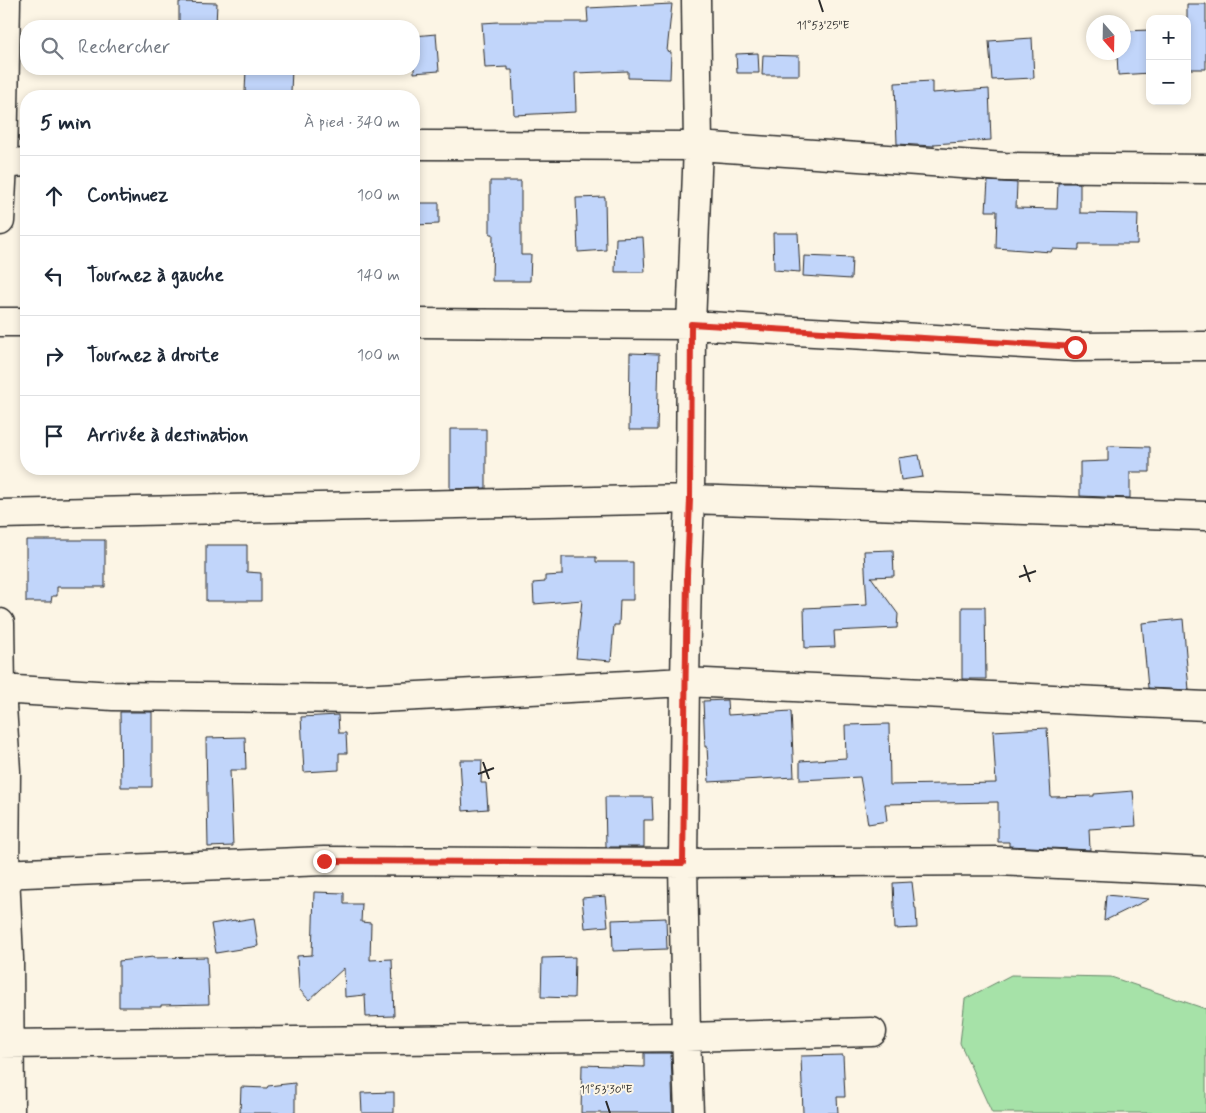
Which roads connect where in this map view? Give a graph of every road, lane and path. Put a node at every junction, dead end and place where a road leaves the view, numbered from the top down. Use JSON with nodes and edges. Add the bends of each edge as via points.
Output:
{"nodes":[{"id":1,"x":6,"y":0,"type":"edge"},
{"id":2,"x":696,"y":0,"type":"edge"},
{"id":3,"x":420,"y":145,"type":"edge"},
{"id":4,"x":698,"y":146,"type":"junction"},
{"id":5,"x":10,"y":163,"type":"edge"},
{"id":6,"x":1206,"y":168,"type":"edge"},
{"id":7,"x":0,"y":221,"type":"edge"},
{"id":8,"x":0,"y":322,"type":"edge"},
{"id":9,"x":20,"y":322,"type":"edge"},
{"id":10,"x":420,"y":323,"type":"edge"},
{"id":11,"x":691,"y":324,"type":"junction"},
{"id":12,"x":1206,"y":346,"type":"edge"},
{"id":13,"x":690,"y":499,"type":"junction"},
{"id":14,"x":0,"y":514,"type":"edge"},
{"id":15,"x":1206,"y":516,"type":"edge"},
{"id":16,"x":0,"y":623,"type":"edge"},
{"id":17,"x":685,"y":682,"type":"junction"},
{"id":18,"x":0,"y":689,"type":"edge"},
{"id":19,"x":1206,"y":706,"type":"edge"},
{"id":20,"x":683,"y":863,"type":"junction"},
{"id":21,"x":1206,"y":871,"type":"edge"},
{"id":22,"x":2,"y":874,"type":"edge"},
{"id":23,"x":872,"y":1032,"type":"dead end"},
{"id":24,"x":686,"y":1037,"type":"junction"},
{"id":25,"x":5,"y":1044,"type":"edge"},
{"id":26,"x":10,"y":1113,"type":"edge"},
{"id":27,"x":689,"y":1113,"type":"edge"}],
"edges":[{"from":1,"to":5,"type":"street"},
{"from":2,"to":4,"type":"street"},
{"from":3,"to":4,"type":"street"},
{"from":4,"to":6,"type":"street","via":[[1005,167]]},
{"from":4,"to":11,"type":"street"},
{"from":5,"to":7,"type":"street"},
{"from":8,"to":9,"type":"street"},
{"from":10,"to":11,"type":"street"},
{"from":11,"to":12,"type":"street","via":[[1075,347]]},
{"from":11,"to":13,"type":"street"},
{"from":13,"to":14,"type":"street"},
{"from":13,"to":15,"type":"street"},
{"from":13,"to":17,"type":"street"},
{"from":16,"to":18,"type":"street"},
{"from":17,"to":18,"type":"street","via":[[361,699],[113,696]]},
{"from":17,"to":19,"type":"street"},
{"from":17,"to":20,"type":"street"},
{"from":18,"to":22,"type":"street","via":[[6,771]]},
{"from":20,"to":21,"type":"street","via":[[997,861]]},
{"from":20,"to":22,"type":"street","via":[[324,861]]},
{"from":20,"to":24,"type":"street"},
{"from":22,"to":25,"type":"street","via":[[9,959]]},
{"from":23,"to":24,"type":"street"},
{"from":24,"to":25,"type":"street"},
{"from":24,"to":27,"type":"street"},
{"from":25,"to":26,"type":"street"}]}
